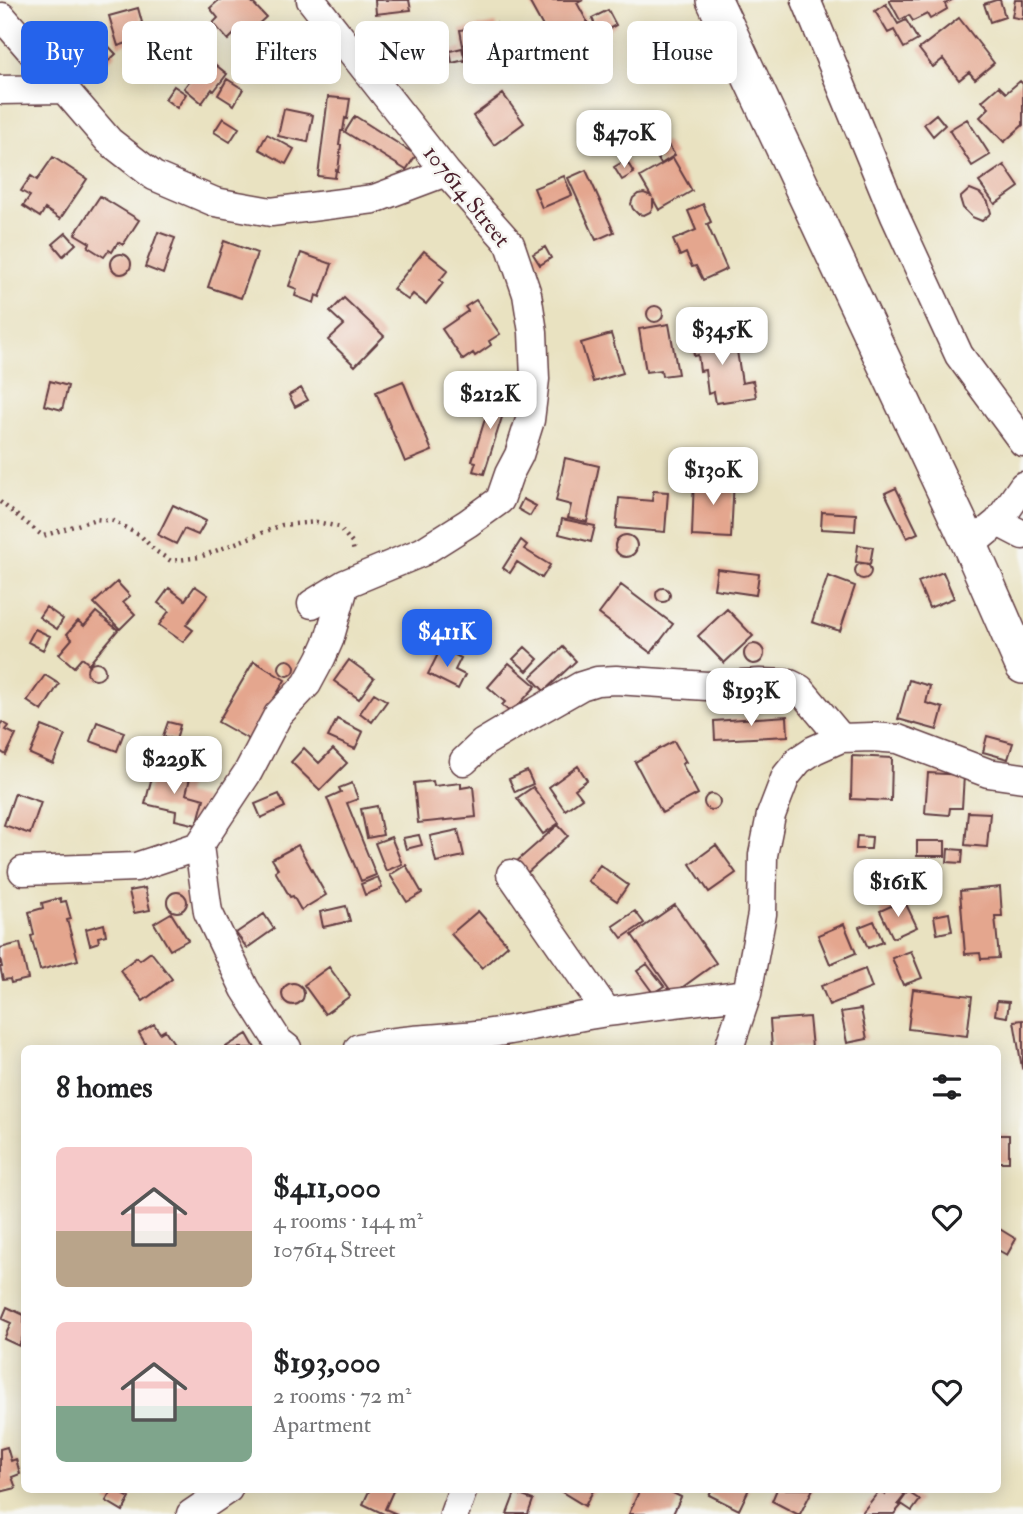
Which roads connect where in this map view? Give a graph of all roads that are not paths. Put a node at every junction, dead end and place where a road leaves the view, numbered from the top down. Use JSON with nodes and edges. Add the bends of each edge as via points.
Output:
{"nodes":[{"id":1,"x":311,"y":0,"type":"edge"},
{"id":2,"x":714,"y":0,"type":"edge"},
{"id":3,"x":806,"y":0,"type":"edge"},
{"id":4,"x":2,"y":17,"type":"dead end"},
{"id":5,"x":63,"y":89,"type":"junction"},
{"id":6,"x":0,"y":90,"type":"edge"},
{"id":7,"x":446,"y":172,"type":"junction"},
{"id":8,"x":1023,"y":442,"type":"edge"},
{"id":9,"x":1023,"y":486,"type":"edge"},
{"id":10,"x":998,"y":522,"type":"junction"},
{"id":11,"x":1023,"y":535,"type":"edge"},
{"id":12,"x":970,"y":545,"type":"junction"},
{"id":13,"x":353,"y":580,"type":"junction"},
{"id":14,"x":312,"y":604,"type":"dead end"},
{"id":15,"x":1023,"y":666,"type":"edge"},
{"id":16,"x":841,"y":738,"type":"junction"},
{"id":17,"x":464,"y":761,"type":"dead end"},
{"id":18,"x":1023,"y":778,"type":"edge"},
{"id":19,"x":199,"y":846,"type":"junction"},
{"id":20,"x":23,"y":871,"type":"dead end"},
{"id":21,"x":511,"y":874,"type":"dead end"},
{"id":22,"x":747,"y":994,"type":"junction"},
{"id":23,"x":607,"y":1012,"type":"junction"},
{"id":24,"x":283,"y":1045,"type":"edge"},
{"id":25,"x":373,"y":1045,"type":"edge"},
{"id":26,"x":730,"y":1045,"type":"edge"},
{"id":27,"x":222,"y":1493,"type":"edge"},
{"id":28,"x":462,"y":1493,"type":"edge"},
{"id":29,"x":191,"y":1514,"type":"edge"},
{"id":30,"x":454,"y":1514,"type":"edge"}],
"edges":[{"from":1,"to":7,"type":"street","name":"107614 Street"},
{"from":2,"to":12,"type":"main road"},
{"from":3,"to":8,"type":"street","via":[[895,216],[959,355]]},
{"from":4,"to":5,"type":"street"},
{"from":5,"to":6,"type":"street"},
{"from":5,"to":7,"type":"street","via":[[109,141],[154,176],[215,202],[271,212],[373,200]]},
{"from":7,"to":13,"type":"street","name":"107614 Street","via":[[510,244],[527,295],[533,332],[535,379],[530,419],[500,500],[422,552]]},
{"from":9,"to":10,"type":"street"},
{"from":10,"to":11,"type":"street"},
{"from":10,"to":12,"type":"street"},
{"from":12,"to":15,"type":"main road"},
{"from":13,"to":14,"type":"street","name":"107614 Street"},
{"from":13,"to":19,"type":"street","via":[[307,684],[278,715],[248,772]]},
{"from":16,"to":17,"type":"street","via":[[790,684],[597,681],[483,743]]},
{"from":16,"to":18,"type":"street","via":[[898,739],[988,774]]},
{"from":16,"to":22,"type":"street","via":[[799,760],[786,776],[771,815],[763,855],[762,914]]},
{"from":19,"to":20,"type":"street","via":[[136,867]]},
{"from":19,"to":24,"type":"street","via":[[208,912],[246,989]]},
{"from":21,"to":23,"type":"street"},
{"from":22,"to":23,"type":"street"},
{"from":22,"to":26,"type":"street"},
{"from":23,"to":25,"type":"street","via":[[477,1035]]},
{"from":27,"to":29,"type":"street"},
{"from":28,"to":30,"type":"street"}]}
